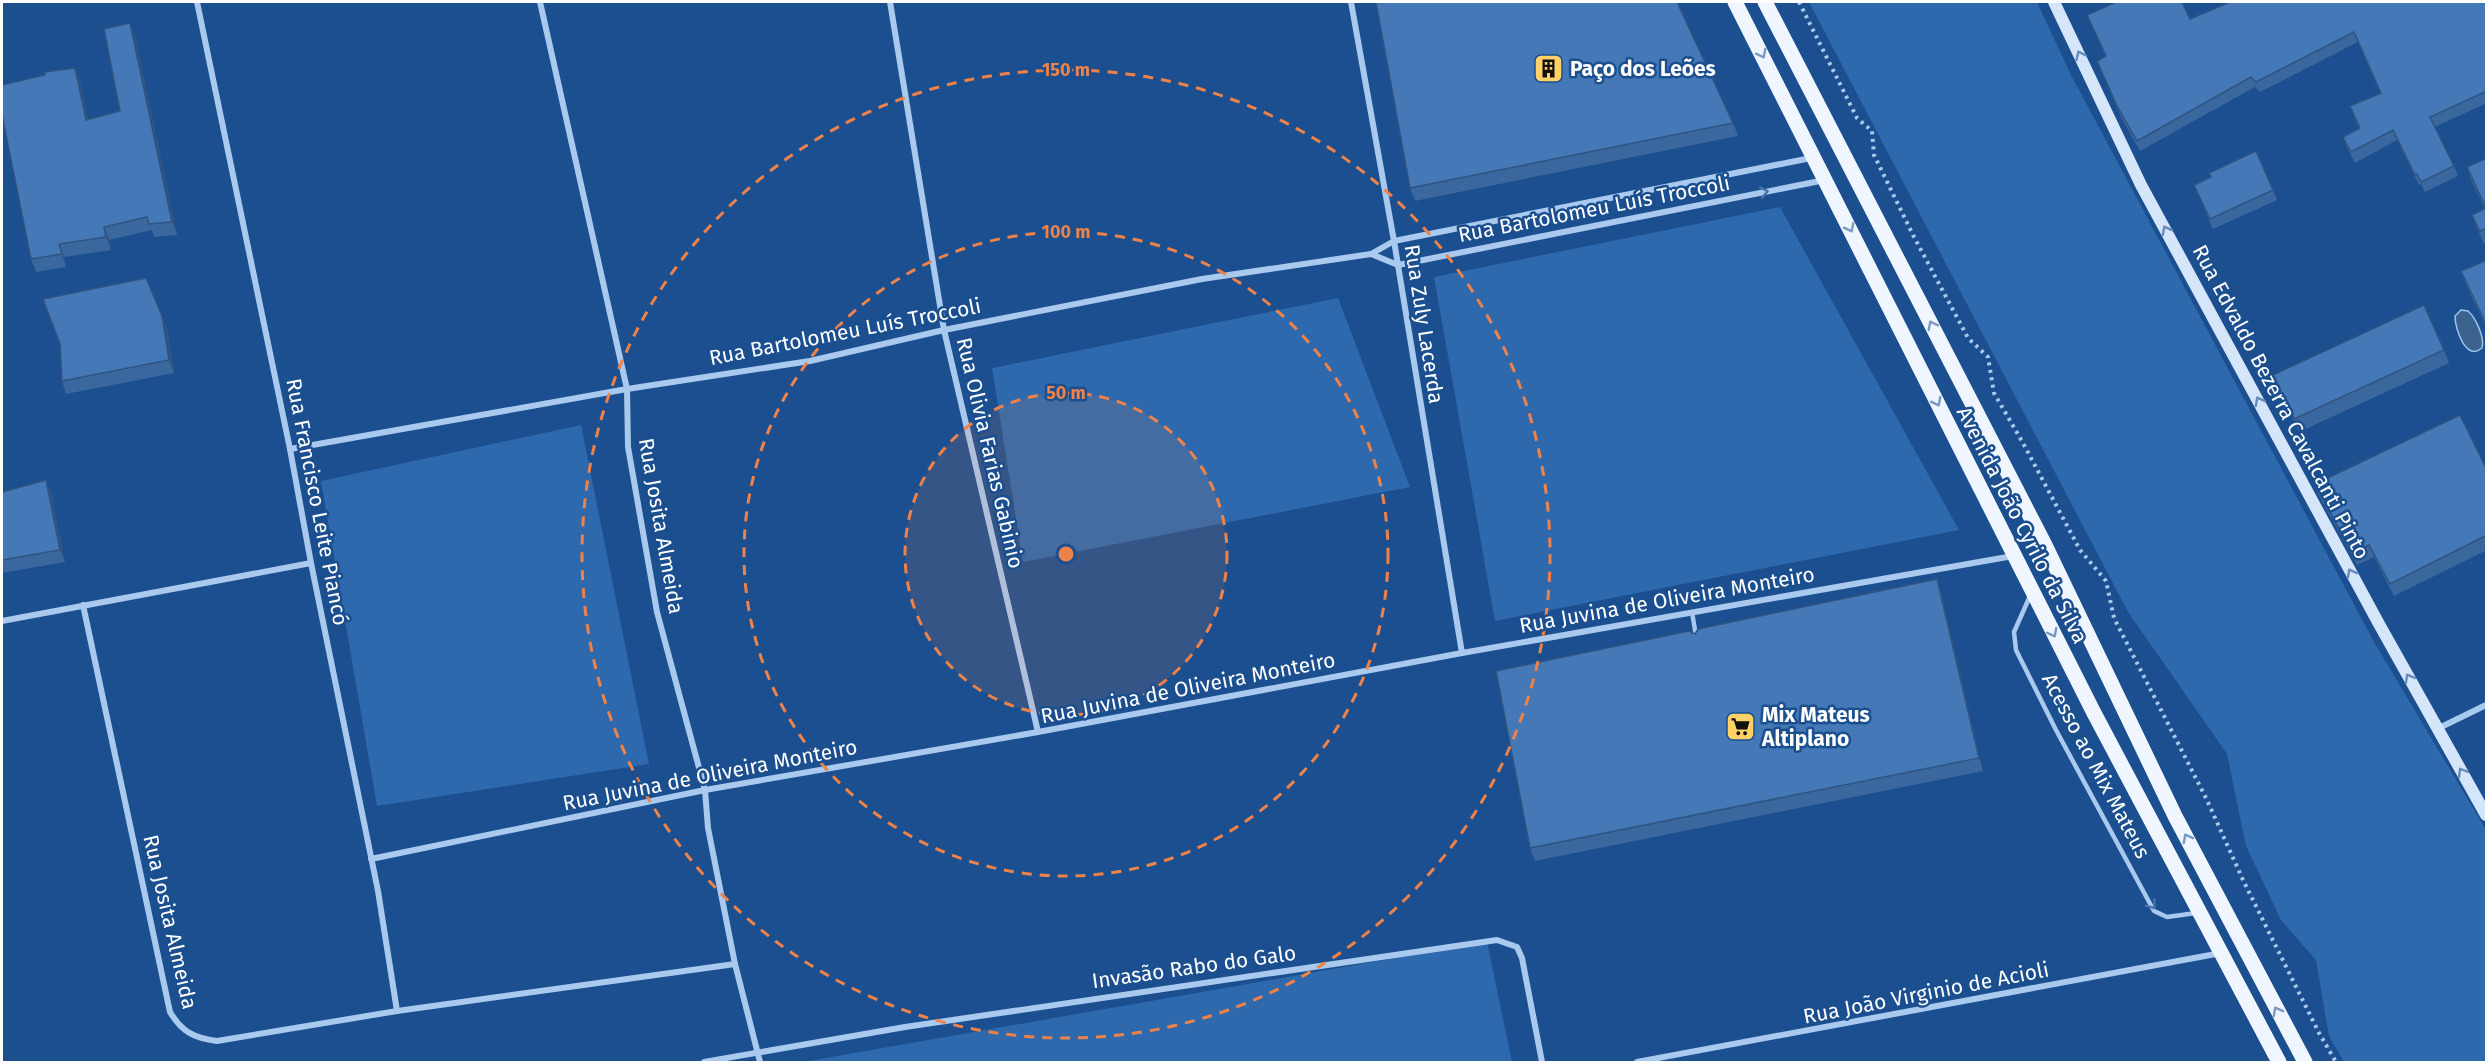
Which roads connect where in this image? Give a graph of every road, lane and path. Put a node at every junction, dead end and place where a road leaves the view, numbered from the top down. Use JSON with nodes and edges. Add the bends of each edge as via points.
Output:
{"nodes":[{"id":1,"x":197,"y":2,"type":"edge"},
{"id":2,"x":540,"y":2,"type":"edge"},
{"id":3,"x":890,"y":2,"type":"edge"},
{"id":4,"x":1351,"y":2,"type":"edge"},
{"id":5,"x":1735,"y":2,"type":"edge"},
{"id":6,"x":1765,"y":2,"type":"edge"},
{"id":7,"x":1799,"y":2,"type":"edge"},
{"id":8,"x":2054,"y":2,"type":"edge"},
{"id":9,"x":1814,"y":157,"type":"junction"},
{"id":10,"x":1826,"y":180,"type":"junction"},
{"id":11,"x":1394,"y":241,"type":"junction"},
{"id":12,"x":1371,"y":254,"type":"junction"},
{"id":13,"x":1398,"y":265,"type":"junction"},
{"id":14,"x":944,"y":330,"type":"junction"},
{"id":15,"x":627,"y":389,"type":"junction"},
{"id":16,"x":290,"y":449,"type":"junction"},
{"id":17,"x":2013,"y":556,"type":"junction"},
{"id":18,"x":311,"y":562,"type":"junction"},
{"id":19,"x":2032,"y":591,"type":"junction"},
{"id":20,"x":83,"y":605,"type":"junction"},
{"id":21,"x":1692,"y":612,"type":"junction"},
{"id":22,"x":2,"y":621,"type":"edge"},
{"id":23,"x":1698,"y":643,"type":"edge"},
{"id":24,"x":1462,"y":653,"type":"junction"},
{"id":25,"x":2487,"y":705,"type":"edge"},
{"id":26,"x":2437,"y":729,"type":"junction"},
{"id":27,"x":1038,"y":732,"type":"junction"},
{"id":28,"x":705,"y":790,"type":"junction"},
{"id":29,"x":2487,"y":814,"type":"edge"},
{"id":30,"x":371,"y":859,"type":"junction"},
{"id":31,"x":2200,"y":912,"type":"junction"},
{"id":32,"x":2222,"y":953,"type":"junction"},
{"id":33,"x":735,"y":964,"type":"junction"},
{"id":34,"x":397,"y":1011,"type":"junction"},
{"id":35,"x":759,"y":1053,"type":"junction"},
{"id":36,"x":704,"y":1062,"type":"edge"},
{"id":37,"x":760,"y":1062,"type":"edge"},
{"id":38,"x":1542,"y":1062,"type":"edge"},
{"id":39,"x":1637,"y":1062,"type":"edge"},
{"id":40,"x":2279,"y":1062,"type":"edge"},
{"id":41,"x":2305,"y":1062,"type":"edge"},
{"id":42,"x":2336,"y":1062,"type":"edge"}],
"edges":[{"from":1,"to":16,"type":"street","name":"Rua Francisco Leite Piancó"},
{"from":2,"to":15,"type":"street","name":"Rua Josita Almeida"},
{"from":3,"to":14,"type":"street","name":"Rua Olivia Farias Gabinio"},
{"from":4,"to":11,"type":"street","name":"Rua Zuly Lacerda"},
{"from":5,"to":9,"type":"main road","name":"Avenida João Cyrilo da Silva","one_way":true},
{"from":41,"to":6,"type":"main road","name":"Avenida João Cyrilo da Silva","one_way":true,"via":[[2175,816],[2045,545]]},
{"from":7,"to":42,"type":"path","via":[[1857,118],[1872,131],[1874,155],[1912,235],[1968,338],[1988,357],[1994,393],[2080,550],[2106,581],[2114,618]]},
{"from":26,"to":8,"type":"main road","name":"Rua Edvaldo Bezerra Cavalcanti Pinto","one_way":true,"via":[[2141,185]]},
{"from":9,"to":10,"type":"main road","name":"Avenida João Cyrilo da Silva"},
{"from":9,"to":11,"type":"street","name":"Rua Bartolomeu Luís Troccoli"},
{"from":13,"to":10,"type":"street","name":"Rua Bartolomeu Luís Troccoli","one_way":true},
{"from":10,"to":17,"type":"main road","name":"Avenida João Cyrilo da Silva","one_way":true},
{"from":11,"to":12,"type":"street","name":"Rua Bartolomeu Luís Troccoli"},
{"from":11,"to":13,"type":"street","name":"Rua Zuly Lacerda"},
{"from":12,"to":13,"type":"street"},
{"from":12,"to":14,"type":"street","name":"Rua Bartolomeu Luís Troccoli","via":[[1202,279]]},
{"from":13,"to":24,"type":"street","name":"Rua Zuly Lacerda"},
{"from":14,"to":15,"type":"street","name":"Rua Bartolomeu Luís Troccoli","via":[[810,361]]},
{"from":14,"to":27,"type":"street","name":"Rua Olivia Farias Gabinio"},
{"from":15,"to":16,"type":"street","name":"Rua Bartolomeu Luís Troccoli"},
{"from":15,"to":28,"type":"street","name":"Rua Josita Almeida","via":[[628,447],[657,612]]},
{"from":16,"to":18,"type":"street","name":"Rua Francisco Leite Piancó"},
{"from":17,"to":19,"type":"main road","name":"Avenida João Cyrilo da Silva"},
{"from":17,"to":21,"type":"street","name":"Rua Juvina de Oliveira Monteiro"},
{"from":18,"to":20,"type":"street"},
{"from":18,"to":30,"type":"street","name":"Rua Francisco Leite Piancó"},
{"from":19,"to":31,"type":"main road","name":"Avenida João Cyrilo da Silva","one_way":true},
{"from":19,"to":31,"type":"lane","name":"Acesso ao Mix Mateus","one_way":true,"via":[[2014,632],[2016,650],[2056,730],[2154,911],[2167,918]]},
{"from":20,"to":22,"type":"street"},
{"from":20,"to":34,"type":"street","name":"Rua Josita Almeida","via":[[170,1012],[179,1026],[190,1035],[217,1041]]},
{"from":21,"to":23,"type":"lane"},
{"from":21,"to":24,"type":"street","name":"Rua Juvina de Oliveira Monteiro"},
{"from":24,"to":27,"type":"street","name":"Rua Juvina de Oliveira Monteiro"},
{"from":25,"to":26,"type":"street"},
{"from":29,"to":26,"type":"main road","name":"Rua Edvaldo Bezerra Cavalcanti Pinto","one_way":true},
{"from":27,"to":28,"type":"street","name":"Rua Juvina de Oliveira Monteiro"},
{"from":28,"to":30,"type":"street","name":"Rua Juvina de Oliveira Monteiro"},
{"from":28,"to":33,"type":"street","name":"Rua Josita Almeida","via":[[708,828]]},
{"from":30,"to":34,"type":"street","name":"Rua Francisco Leite Piancó"},
{"from":31,"to":32,"type":"main road","name":"Avenida João Cyrilo da Silva"},
{"from":32,"to":39,"type":"street","name":"Rua João Virginio de Acioli"},
{"from":32,"to":40,"type":"main road","name":"Avenida João Cyrilo da Silva"},
{"from":33,"to":34,"type":"street","name":"Rua Josita Almeida"},
{"from":33,"to":35,"type":"street","name":"Rua Josita Almeida"},
{"from":35,"to":36,"type":"street","name":"Invasão Rabo do Galo"},
{"from":35,"to":37,"type":"street","name":"Rua Josita Almeida"},
{"from":35,"to":38,"type":"street","name":"Invasão Rabo do Galo","via":[[906,1026],[1497,940],[1517,947],[1522,958]]}]}
